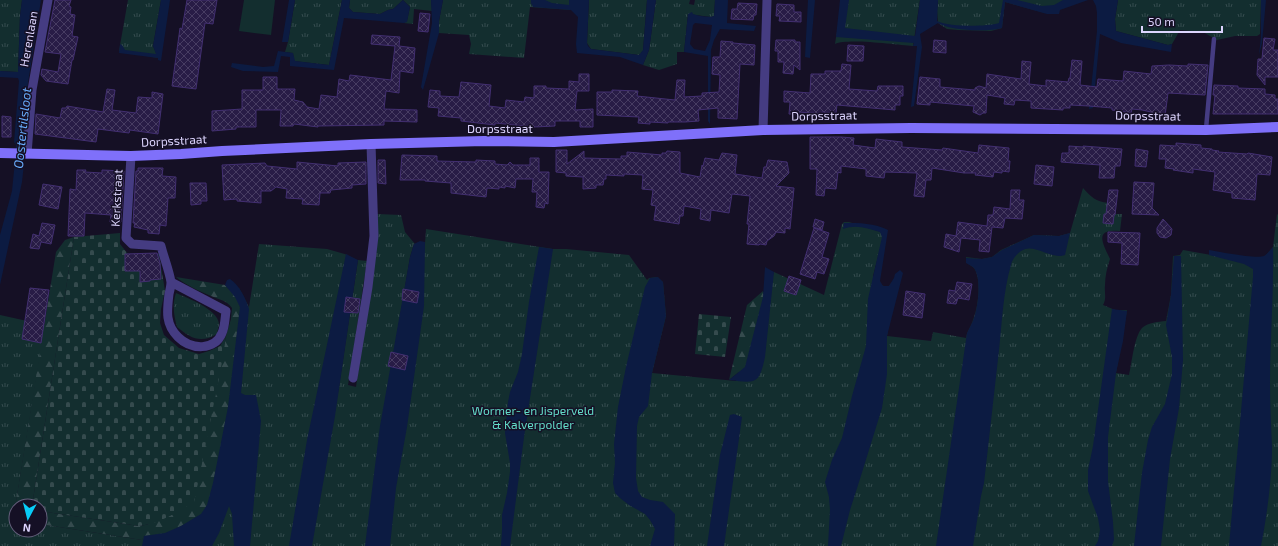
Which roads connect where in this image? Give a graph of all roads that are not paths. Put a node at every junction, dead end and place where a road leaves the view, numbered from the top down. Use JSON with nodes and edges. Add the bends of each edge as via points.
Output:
{"nodes":[{"id":1,"x":48,"y":0,"type":"edge"},
{"id":2,"x":767,"y":0,"type":"edge"},
{"id":3,"x":1214,"y":40,"type":"dead end"},
{"id":4,"x":1278,"y":127,"type":"edge"},
{"id":5,"x":763,"y":130,"type":"junction"},
{"id":6,"x":1206,"y":130,"type":"junction"},
{"id":7,"x":371,"y":144,"type":"junction"},
{"id":8,"x":0,"y":153,"type":"edge"},
{"id":9,"x":26,"y":154,"type":"junction"},
{"id":10,"x":131,"y":156,"type":"junction"},
{"id":11,"x":171,"y":282,"type":"junction"},
{"id":12,"x":353,"y":378,"type":"dead end"}],
"edges":[{"from":1,"to":9,"type":"street","name":"Herenlaan","via":[[32,90]]},
{"from":2,"to":5,"type":"street"},
{"from":3,"to":6,"type":"lane"},
{"from":4,"to":6,"type":"street","name":"Dorpsstraat"},
{"from":5,"to":6,"type":"street","name":"Dorpsstraat"},
{"from":5,"to":7,"type":"street","name":"Dorpsstraat","via":[[554,142]]},
{"from":7,"to":10,"type":"street","name":"Dorpsstraat"},
{"from":7,"to":12,"type":"street","via":[[374,236]]},
{"from":8,"to":9,"type":"street","name":"Dorpsstraat"},
{"from":9,"to":10,"type":"street","name":"Dorpsstraat"},
{"from":10,"to":11,"type":"street","name":"Kerkstraat","via":[[126,238],[132,244],[161,246]]},
{"from":11,"to":11,"type":"street","name":"Kerkstraat","via":[[167,313],[170,326],[178,337],[195,347],[214,343],[223,332],[226,311]]}]}
